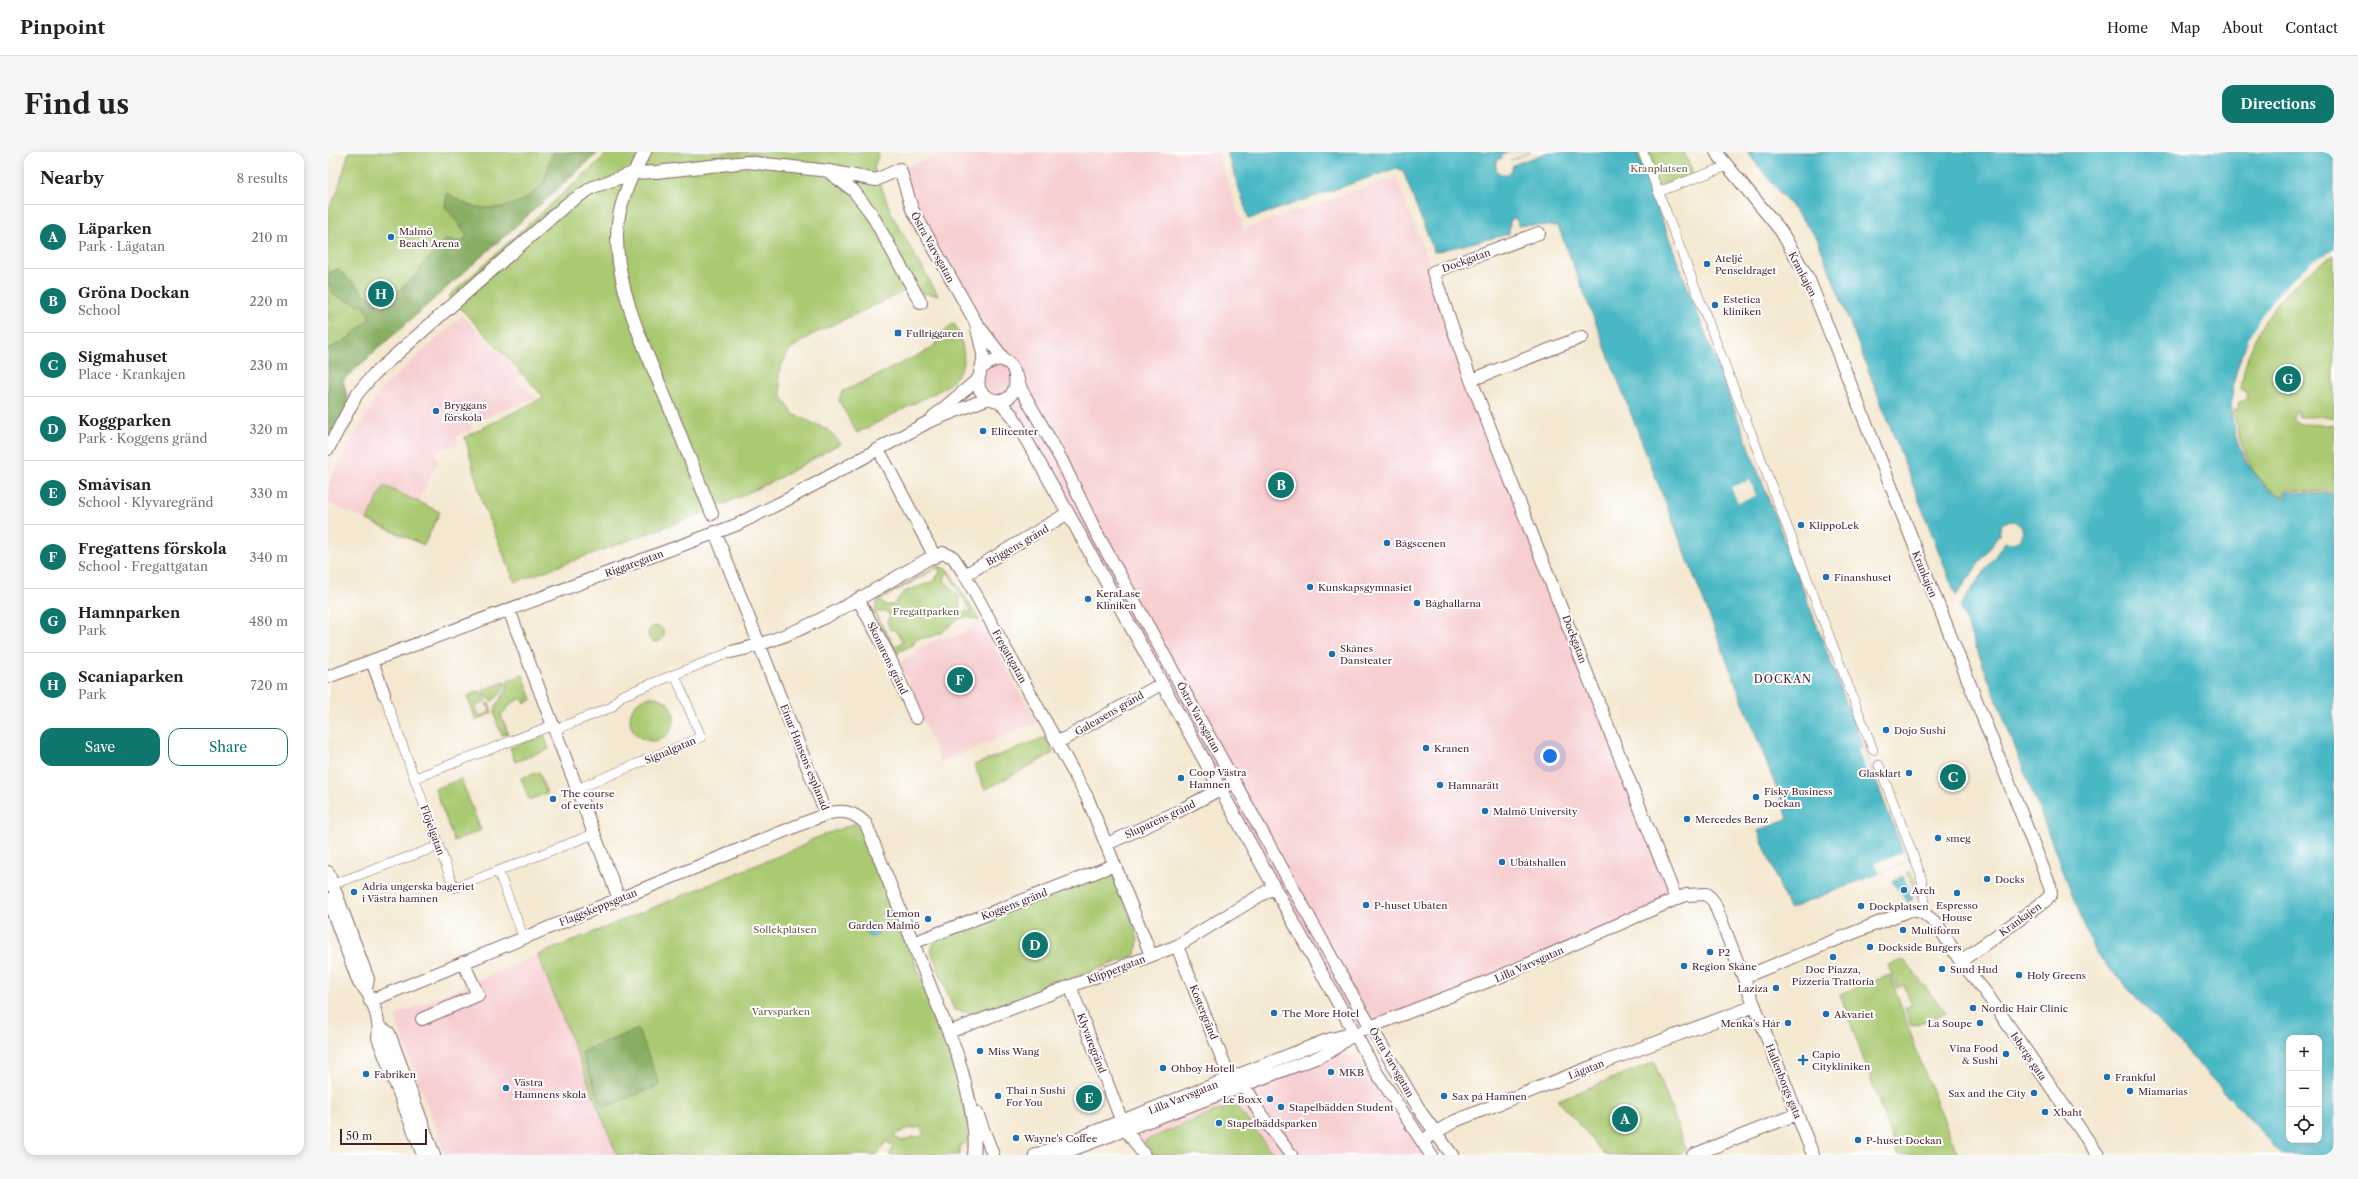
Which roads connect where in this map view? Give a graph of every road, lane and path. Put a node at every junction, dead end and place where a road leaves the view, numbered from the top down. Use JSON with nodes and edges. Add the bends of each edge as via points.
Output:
{"nodes":[{"id":1,"x":645,"y":152,"type":"edge"},
{"id":2,"x":1643,"y":152,"type":"edge"},
{"id":3,"x":1716,"y":152,"type":"edge"},
{"id":4,"x":1726,"y":166,"type":"junction"},
{"id":5,"x":829,"y":171,"type":"junction"},
{"id":6,"x":632,"y":173,"type":"junction"},
{"id":7,"x":1658,"y":192,"type":"junction"},
{"id":8,"x":1539,"y":233,"type":"dead end"},
{"id":9,"x":921,"y":304,"type":"dead end"},
{"id":10,"x":975,"y":321,"type":"junction"},
{"id":11,"x":1582,"y":337,"type":"dead end"},
{"id":12,"x":1006,"y":362,"type":"junction"},
{"id":13,"x":983,"y":366,"type":"junction"},
{"id":14,"x":1017,"y":376,"type":"junction"},
{"id":15,"x":978,"y":380,"type":"junction"},
{"id":16,"x":1471,"y":380,"type":"junction"},
{"id":17,"x":994,"y":399,"type":"junction"},
{"id":18,"x":928,"y":422,"type":"junction"},
{"id":19,"x":328,"y":449,"type":"edge"},
{"id":20,"x":882,"y":458,"type":"dead end"},
{"id":21,"x":1068,"y":513,"type":"junction"},
{"id":22,"x":712,"y":514,"type":"dead end"},
{"id":23,"x":715,"y":532,"type":"junction"},
{"id":24,"x":935,"y":557,"type":"junction"},
{"id":25,"x":965,"y":575,"type":"junction"},
{"id":26,"x":858,"y":599,"type":"junction"},
{"id":27,"x":509,"y":610,"type":"junction"},
{"id":28,"x":760,"y":646,"type":"junction"},
{"id":29,"x":731,"y":652,"type":"joint"},
{"id":30,"x":372,"y":661,"type":"junction"},
{"id":31,"x":675,"y":675,"type":"junction"},
{"id":32,"x":328,"y":677,"type":"edge"},
{"id":33,"x":1161,"y":684,"type":"junction"},
{"id":34,"x":384,"y":694,"type":"joint"},
{"id":35,"x":916,"y":718,"type":"dead end"},
{"id":36,"x":554,"y":727,"type":"junction"},
{"id":37,"x":1057,"y":743,"type":"junction"},
{"id":38,"x":1873,"y":750,"type":"dead end"},
{"id":39,"x":1879,"y":765,"type":"dead end"},
{"id":40,"x":415,"y":778,"type":"junction"},
{"id":41,"x":1235,"y":781,"type":"junction"},
{"id":42,"x":577,"y":789,"type":"junction"},
{"id":43,"x":1220,"y":790,"type":"junction"},
{"id":44,"x":826,"y":814,"type":"junction"},
{"id":45,"x":594,"y":834,"type":"junction"},
{"id":46,"x":1107,"y":844,"type":"junction"},
{"id":47,"x":439,"y":846,"type":"junction"},
{"id":48,"x":1114,"y":865,"type":"junction"},
{"id":49,"x":498,"y":871,"type":"junction"},
{"id":50,"x":328,"y":872,"type":"edge"},
{"id":51,"x":330,"y":885,"type":"edge"},
{"id":52,"x":1274,"y":887,"type":"junction"},
{"id":53,"x":328,"y":899,"type":"edge"},
{"id":54,"x":619,"y":899,"type":"junction"},
{"id":55,"x":1676,"y":899,"type":"junction"},
{"id":56,"x":1925,"y":902,"type":"dead end"},
{"id":57,"x":335,"y":914,"type":"edge"},
{"id":58,"x":524,"y":938,"type":"junction"},
{"id":59,"x":913,"y":942,"type":"junction"},
{"id":60,"x":1177,"y":946,"type":"junction"},
{"id":61,"x":1151,"y":955,"type":"junction"},
{"id":62,"x":1960,"y":960,"type":"junction"},
{"id":63,"x":464,"y":962,"type":"junction"},
{"id":64,"x":1744,"y":977,"type":"junction"},
{"id":65,"x":1070,"y":986,"type":"junction"},
{"id":66,"x":370,"y":1001,"type":"junction"},
{"id":67,"x":1755,"y":1006,"type":"junction"},
{"id":68,"x":422,"y":1019,"type":"dead end"},
{"id":69,"x":380,"y":1027,"type":"junction"},
{"id":70,"x":1372,"y":1027,"type":"junction"},
{"id":71,"x":949,"y":1032,"type":"junction"},
{"id":72,"x":1355,"y":1033,"type":"junction"},
{"id":73,"x":1230,"y":1078,"type":"junction"},
{"id":74,"x":1244,"y":1085,"type":"junction"},
{"id":75,"x":966,"y":1087,"type":"junction"},
{"id":76,"x":1797,"y":1114,"type":"junction"},
{"id":77,"x":1124,"y":1126,"type":"junction"},
{"id":78,"x":1434,"y":1132,"type":"junction"},
{"id":79,"x":1422,"y":1142,"type":"junction"},
{"id":80,"x":422,"y":1155,"type":"edge"},
{"id":81,"x":434,"y":1155,"type":"edge"},
{"id":82,"x":974,"y":1155,"type":"edge"},
{"id":83,"x":993,"y":1155,"type":"edge"},
{"id":84,"x":1035,"y":1155,"type":"edge"},
{"id":85,"x":1058,"y":1155,"type":"edge"},
{"id":86,"x":1144,"y":1155,"type":"edge"},
{"id":87,"x":1291,"y":1155,"type":"edge"},
{"id":88,"x":1431,"y":1155,"type":"edge"},
{"id":89,"x":1452,"y":1155,"type":"edge"},
{"id":90,"x":1693,"y":1155,"type":"edge"},
{"id":91,"x":1813,"y":1155,"type":"edge"},
{"id":92,"x":2098,"y":1155,"type":"edge"}],
"edges":[{"from":1,"to":6,"type":"street"},
{"from":2,"to":7,"type":"street"},
{"from":3,"to":4,"type":"street","name":"Krankajen"},
{"from":4,"to":7,"type":"street"},
{"from":4,"to":62,"type":"street","name":"Krankajen","via":[[1781,231],[1809,280],[2050,886],[2051,894],[2045,901]]},
{"from":5,"to":6,"type":"street","via":[[747,162]]},
{"from":5,"to":9,"type":"street","via":[[853,190],[871,213]]},
{"from":5,"to":10,"type":"street","name":"Östra Varvsgatan","via":[[876,180],[900,169],[912,209]]},
{"from":6,"to":19,"type":"street","via":[[593,187],[566,204],[374,374],[357,394]]},
{"from":6,"to":22,"type":"street","via":[[623,197],[617,233],[619,268],[651,362]]},
{"from":7,"to":38,"type":"street"},
{"from":8,"to":16,"type":"street","name":"Dockgatan","via":[[1433,272]]},
{"from":10,"to":12,"type":"street","name":"Östra Varvsgatan"},
{"from":10,"to":13,"type":"street","name":"Östra Varvsgatan"},
{"from":11,"to":16,"type":"street"},
{"from":12,"to":13,"type":"street","via":[[994,360]]},
{"from":12,"to":14,"type":"street"},
{"from":13,"to":15,"type":"street"},
{"from":14,"to":17,"type":"street","via":[[1014,390],[1010,395]]},
{"from":14,"to":41,"type":"street","name":"Östra Varvsgatan","via":[[1020,389],[1062,461],[1096,532]]},
{"from":15,"to":17,"type":"street","via":[[981,392]]},
{"from":15,"to":18,"type":"street","name":"Riggaregatan"},
{"from":16,"to":55,"type":"street","name":"Dockgatan"},
{"from":17,"to":18,"type":"street","name":"Riggaregatan"},
{"from":17,"to":21,"type":"street","name":"Östra Varvsgatan","via":[[1012,415]]},
{"from":18,"to":23,"type":"street","name":"Riggaregatan","via":[[788,499]]},
{"from":20,"to":24,"type":"street"},
{"from":21,"to":25,"type":"street","name":"Briggens gränd"},
{"from":21,"to":33,"type":"street","name":"Östra Varvsgatan"},
{"from":23,"to":27,"type":"street","name":"Riggaregatan"},
{"from":23,"to":28,"type":"street","name":"Einar Hansens esplanad"},
{"from":24,"to":25,"type":"street","name":"Fregattgatan","via":[[943,553],[953,557]]},
{"from":24,"to":26,"type":"street","name":"Fregattgatan"},
{"from":25,"to":37,"type":"street","name":"Fregattgatan"},
{"from":26,"to":28,"type":"street","name":"Fregattgatan","via":[[798,630]]},
{"from":26,"to":35,"type":"street","name":"Skonarens gränd","via":[[888,654]]},
{"from":27,"to":30,"type":"street","name":"Riggaregatan"},
{"from":27,"to":36,"type":"street"},
{"from":28,"to":29,"type":"street","name":"Fregattgatan"},
{"from":28,"to":44,"type":"street","name":"Einar Hansens esplanad"},
{"from":29,"to":31,"type":"street"},
{"from":30,"to":32,"type":"street","name":"Riggaregatan"},
{"from":30,"to":34,"type":"street","name":"Flöjelgatan"},
{"from":31,"to":36,"type":"street","via":[[621,696],[612,708]]},
{"from":31,"to":42,"type":"street","name":"Signalgatan","via":[[701,737]]},
{"from":33,"to":37,"type":"street","name":"Galeasens gränd"},
{"from":33,"to":43,"type":"street","name":"Östra Varvsgatan"},
{"from":34,"to":40,"type":"street","name":"Flöjelgatan"},
{"from":36,"to":40,"type":"street"},
{"from":36,"to":42,"type":"street"},
{"from":37,"to":46,"type":"street","name":"Fregattgatan","via":[[1087,797]]},
{"from":39,"to":56,"type":"street","via":[[1921,876]]},
{"from":40,"to":47,"type":"street","name":"Flöjelgatan"},
{"from":41,"to":43,"type":"street","name":"Sluparens gränd"},
{"from":41,"to":70,"type":"street","name":"Östra Varvsgatan"},
{"from":42,"to":45,"type":"street"},
{"from":43,"to":46,"type":"street","name":"Sluparens gränd"},
{"from":43,"to":52,"type":"street","name":"Östra Varvsgatan"},
{"from":44,"to":54,"type":"street","name":"Flaggskeppsgatan"},
{"from":44,"to":59,"type":"street","name":"Einar Hansens esplanad","via":[[846,811],[866,824]]},
{"from":45,"to":49,"type":"street"},
{"from":45,"to":54,"type":"street"},
{"from":46,"to":48,"type":"street","name":"Fregattgatan"},
{"from":47,"to":49,"type":"street","name":"Flöjelgatan","via":[[454,888]]},
{"from":47,"to":51,"type":"street"},
{"from":48,"to":59,"type":"street","name":"Koggens gränd"},
{"from":48,"to":61,"type":"street","name":"Fregattgatan"},
{"from":49,"to":58,"type":"street"},
{"from":50,"to":51,"type":"street"},
{"from":51,"to":57,"type":"street"},
{"from":52,"to":60,"type":"street","name":"Klippergatan"},
{"from":52,"to":72,"type":"street","name":"Östra Varvsgatan"},
{"from":53,"to":57,"type":"street"},
{"from":54,"to":58,"type":"street","name":"Flaggskeppsgatan"},
{"from":55,"to":64,"type":"street","name":"Lilla Varvsgatan","via":[[1701,893],[1707,894],[1714,902]]},
{"from":55,"to":70,"type":"street","name":"Lilla Varvsgatan","via":[[1499,977]]},
{"from":57,"to":66,"type":"street","via":[[359,982],[366,989]]},
{"from":58,"to":63,"type":"street","name":"Flaggskeppsgatan"},
{"from":59,"to":71,"type":"street","name":"Einar Hansens esplanad"},
{"from":60,"to":61,"type":"street","name":"Klippergatan"},
{"from":60,"to":73,"type":"street","name":"Kostergränd"},
{"from":61,"to":65,"type":"street","name":"Klippergatan"},
{"from":62,"to":64,"type":"street","via":[[1937,924],[1922,912],[1910,910]]},
{"from":62,"to":92,"type":"street","name":"Isbergs gata","via":[[1986,993]]},
{"from":63,"to":66,"type":"street","name":"Flaggskeppsgatan"},
{"from":63,"to":68,"type":"street","via":[[478,995]]},
{"from":64,"to":67,"type":"street"},
{"from":65,"to":71,"type":"street","name":"Klippergatan"},
{"from":65,"to":77,"type":"street","name":"Klyvaregränd"},
{"from":66,"to":69,"type":"street"},
{"from":67,"to":76,"type":"street","name":"Hallenborgs gata"},
{"from":67,"to":78,"type":"street","name":"Lägatan","via":[[1589,1068],[1455,1121]]},
{"from":69,"to":80,"type":"street","via":[[378,1038]]},
{"from":69,"to":81,"type":"street","via":[[389,1033]]},
{"from":70,"to":72,"type":"street","name":"Lilla Varvsgatan"},
{"from":70,"to":78,"type":"street","name":"Östra Varvsgatan"},
{"from":71,"to":75,"type":"street","name":"Einar Hansens esplanad"},
{"from":72,"to":73,"type":"street","name":"Lilla Varvsgatan","via":[[1327,1040]]},
{"from":72,"to":74,"type":"street","name":"Lilla Varvsgatan","via":[[1331,1051]]},
{"from":72,"to":79,"type":"street","name":"Östra Varvsgatan","via":[[1388,1093]]},
{"from":73,"to":74,"type":"street"},
{"from":73,"to":77,"type":"street","name":"Lilla Varvsgatan"},
{"from":74,"to":77,"type":"street","name":"Lilla Varvsgatan"},
{"from":74,"to":87,"type":"street","via":[[1251,1093],[1260,1113]]},
{"from":75,"to":82,"type":"street","name":"Einar Hansens esplanad","via":[[973,1129]]},
{"from":75,"to":83,"type":"street","name":"Einar Hansens esplanad"},
{"from":76,"to":90,"type":"street"},
{"from":76,"to":91,"type":"street","name":"Hallenborgs gata"},
{"from":77,"to":84,"type":"street","name":"Lilla Varvsgatan"},
{"from":77,"to":85,"type":"street","name":"Lilla Varvsgatan"},
{"from":77,"to":86,"type":"street","name":"Klyvaregränd"},
{"from":78,"to":79,"type":"street","name":"Lägatan"},
{"from":78,"to":89,"type":"street","name":"Östra Varvsgatan"},
{"from":79,"to":88,"type":"street","name":"Östra Varvsgatan"}]}
